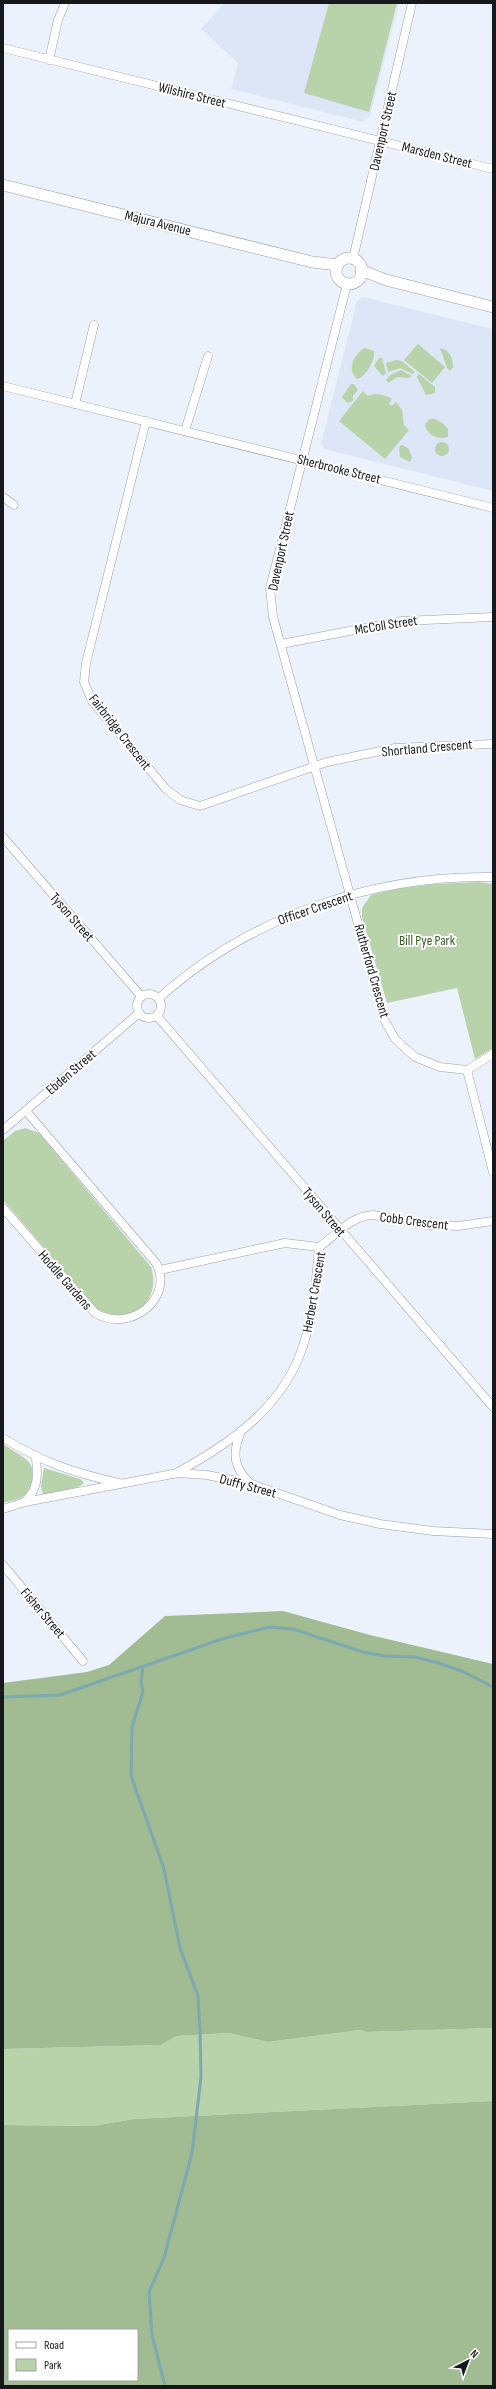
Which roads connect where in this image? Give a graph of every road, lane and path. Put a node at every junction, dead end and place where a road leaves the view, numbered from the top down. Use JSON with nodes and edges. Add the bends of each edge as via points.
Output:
{"nodes":[{"id":1,"x":65,"y":3,"type":"edge"},
{"id":2,"x":412,"y":3,"type":"edge"},
{"id":3,"x":3,"y":48,"type":"edge"},
{"id":4,"x":49,"y":60,"type":"junction"},
{"id":5,"x":380,"y":142,"type":"junction"},
{"id":6,"x":493,"y":169,"type":"edge"},
{"id":7,"x":3,"y":185,"type":"edge"},
{"id":8,"x":353,"y":259,"type":"junction"},
{"id":9,"x":312,"y":262,"type":"junction"},
{"id":10,"x":338,"y":265,"type":"junction"},
{"id":11,"x":360,"y":275,"type":"junction"},
{"id":12,"x":337,"y":277,"type":"junction"},
{"id":13,"x":347,"y":284,"type":"junction"},
{"id":14,"x":493,"y":307,"type":"edge"},
{"id":15,"x":94,"y":325,"type":"dead end"},
{"id":16,"x":208,"y":356,"type":"dead end"},
{"id":17,"x":3,"y":386,"type":"edge"},
{"id":18,"x":75,"y":404,"type":"junction"},
{"id":19,"x":146,"y":422,"type":"junction"},
{"id":20,"x":185,"y":431,"type":"junction"},
{"id":21,"x":302,"y":460,"type":"junction"},
{"id":22,"x":3,"y":497,"type":"edge"},
{"id":23,"x":14,"y":505,"type":"dead end"},
{"id":24,"x":493,"y":508,"type":"edge"},
{"id":25,"x":493,"y":617,"type":"edge"},
{"id":26,"x":281,"y":644,"type":"junction"},
{"id":27,"x":493,"y":744,"type":"edge"},
{"id":28,"x":314,"y":766,"type":"junction"},
{"id":29,"x":3,"y":837,"type":"edge"},
{"id":30,"x":493,"y":877,"type":"edge"},
{"id":31,"x":349,"y":891,"type":"junction"},
{"id":32,"x":141,"y":996,"type":"junction"},
{"id":33,"x":159,"y":998,"type":"junction"},
{"id":34,"x":139,"y":1013,"type":"junction"},
{"id":35,"x":157,"y":1016,"type":"junction"},
{"id":36,"x":493,"y":1054,"type":"edge"},
{"id":37,"x":467,"y":1070,"type":"junction"},
{"id":38,"x":26,"y":1111,"type":"junction"},
{"id":39,"x":3,"y":1130,"type":"edge"},
{"id":40,"x":493,"y":1172,"type":"edge"},
{"id":41,"x":3,"y":1208,"type":"edge"},
{"id":42,"x":493,"y":1221,"type":"edge"},
{"id":43,"x":340,"y":1231,"type":"junction"},
{"id":44,"x":319,"y":1247,"type":"junction"},
{"id":45,"x":160,"y":1270,"type":"junction"},
{"id":46,"x":493,"y":1407,"type":"edge"},
{"id":47,"x":240,"y":1434,"type":"junction"},
{"id":48,"x":3,"y":1438,"type":"edge"},
{"id":49,"x":36,"y":1458,"type":"junction"},
{"id":50,"x":178,"y":1473,"type":"junction"},
{"id":51,"x":122,"y":1484,"type":"junction"},
{"id":52,"x":251,"y":1484,"type":"junction"},
{"id":53,"x":25,"y":1502,"type":"junction"},
{"id":54,"x":3,"y":1509,"type":"edge"},
{"id":55,"x":493,"y":1534,"type":"edge"},
{"id":56,"x":3,"y":1565,"type":"edge"},
{"id":57,"x":83,"y":1661,"type":"dead end"}],
"edges":[{"from":1,"to":4,"type":"street","via":[[58,20]]},
{"from":2,"to":5,"type":"street","name":"Davenport Street"},
{"from":3,"to":4,"type":"street","name":"Wilshire Street"},
{"from":4,"to":5,"type":"street","name":"Wilshire Street"},
{"from":5,"to":6,"type":"street","name":"Marsden Street"},
{"from":5,"to":8,"type":"street","name":"Davenport Street"},
{"from":7,"to":9,"type":"main road","name":"Majura Avenue"},
{"from":8,"to":10,"type":"main road","via":[[342,260]]},
{"from":8,"to":11,"type":"main road","via":[[359,263]]},
{"from":9,"to":10,"type":"main road","name":"Majura Avenue"},
{"from":9,"to":12,"type":"main road","name":"Majura Avenue"},
{"from":10,"to":12,"type":"main road"},
{"from":11,"to":13,"type":"main road","via":[[353,283]]},
{"from":11,"to":14,"type":"main road"},
{"from":12,"to":13,"type":"main road"},
{"from":13,"to":21,"type":"street","name":"Davenport Street"},
{"from":15,"to":18,"type":"street"},
{"from":16,"to":20,"type":"street"},
{"from":17,"to":18,"type":"street","name":"Sherbrooke Street"},
{"from":18,"to":19,"type":"street","name":"Sherbrooke Street"},
{"from":19,"to":20,"type":"street","name":"Sherbrooke Street"},
{"from":19,"to":28,"type":"street","name":"Fairbridge Crescent","via":[[86,663],[84,682],[92,701],[166,789],[180,800],[200,806]]},
{"from":20,"to":21,"type":"street","name":"Sherbrooke Street"},
{"from":21,"to":24,"type":"street","name":"Sherbrooke Street"},
{"from":21,"to":26,"type":"street","name":"Davenport Street","via":[[270,588],[273,617]]},
{"from":22,"to":23,"type":"street"},
{"from":25,"to":26,"type":"street","name":"McColl Street","via":[[402,620]]},
{"from":26,"to":28,"type":"street","name":"Davenport Street"},
{"from":27,"to":28,"type":"street","name":"Shortland Crescent","via":[[395,748]]},
{"from":28,"to":31,"type":"street","name":"Davenport Street"},
{"from":29,"to":32,"type":"street","name":"Tyson Street"},
{"from":30,"to":31,"type":"street","name":"Officer Crescent","via":[[430,880]]},
{"from":31,"to":33,"type":"street","name":"Officer Crescent","via":[[272,923],[213,956]]},
{"from":31,"to":37,"type":"street","name":"Rutherford Crescent","via":[[383,1013],[395,1039],[415,1057],[440,1067]]},
{"from":32,"to":33,"type":"street","via":[[152,994]]},
{"from":32,"to":34,"type":"street","via":[[137,1005]]},
{"from":33,"to":35,"type":"street","via":[[162,1005]]},
{"from":34,"to":35,"type":"street","via":[[148,1019]]},
{"from":34,"to":38,"type":"street","name":"Ebden Street"},
{"from":35,"to":43,"type":"street","name":"Tyson Street"},
{"from":36,"to":37,"type":"street"},
{"from":37,"to":40,"type":"street"},
{"from":38,"to":39,"type":"street","name":"Ebden Street"},
{"from":38,"to":45,"type":"street","via":[[150,1255]]},
{"from":41,"to":45,"type":"street","name":"Hoddle Gardens","via":[[86,1306],[102,1318],[124,1320],[143,1312],[155,1297]]},
{"from":42,"to":43,"type":"street","name":"Cobb Crescent","via":[[458,1226],[429,1225],[384,1216],[364,1215],[351,1221]]},
{"from":43,"to":44,"type":"street","name":"Herbert Crescent"},
{"from":43,"to":46,"type":"street","name":"Tyson Street"},
{"from":44,"to":45,"type":"street","via":[[285,1243]]},
{"from":44,"to":47,"type":"street","name":"Herbert Crescent","via":[[311,1317],[303,1347],[277,1395]]},
{"from":47,"to":50,"type":"street","name":"Herbert Crescent"},
{"from":47,"to":52,"type":"street","via":[[235,1446],[234,1459],[238,1469]]},
{"from":48,"to":49,"type":"street"},
{"from":49,"to":51,"type":"street","via":[[73,1473]]},
{"from":49,"to":53,"type":"street","via":[[38,1481],[34,1492]]},
{"from":50,"to":51,"type":"street","name":"Duffy Street"},
{"from":50,"to":52,"type":"street","name":"Duffy Street","via":[[207,1475]]},
{"from":51,"to":53,"type":"street","name":"Duffy Street"},
{"from":52,"to":55,"type":"street","name":"Duffy Street","via":[[340,1515],[380,1524],[433,1531]]},
{"from":53,"to":54,"type":"street","name":"Duffy Street"},
{"from":56,"to":57,"type":"street","name":"Fisher Street"}]}
